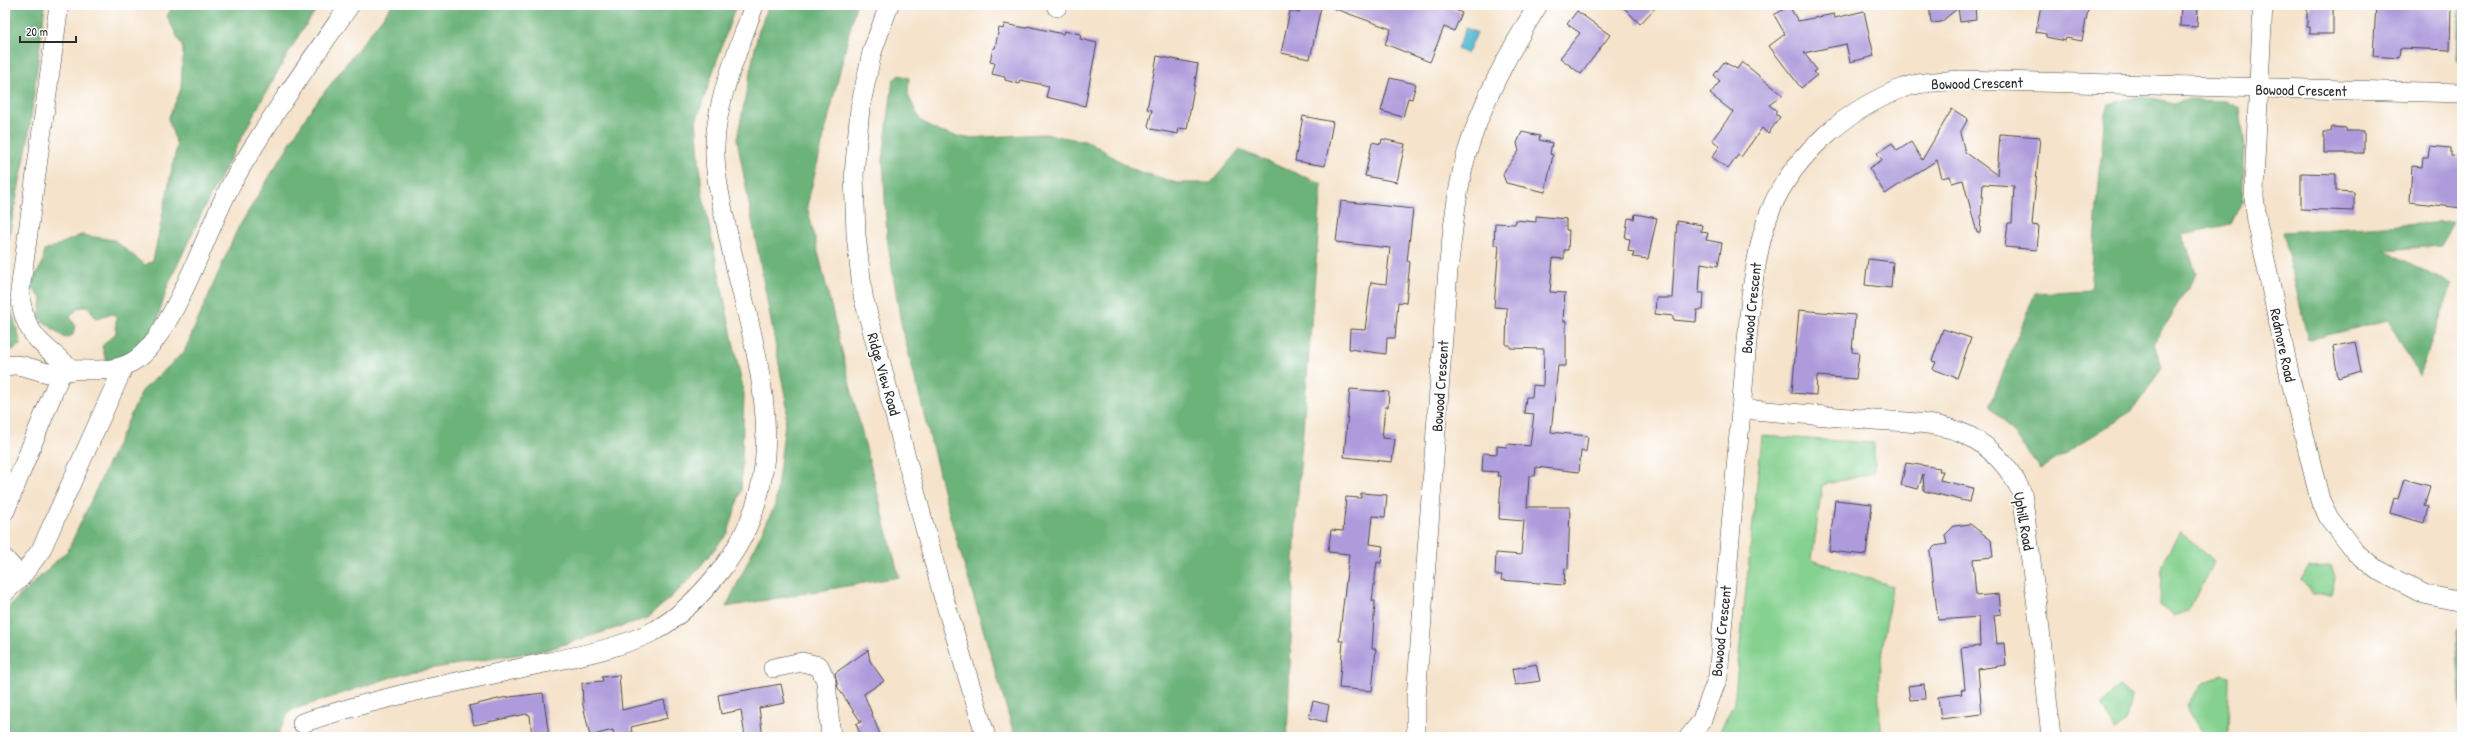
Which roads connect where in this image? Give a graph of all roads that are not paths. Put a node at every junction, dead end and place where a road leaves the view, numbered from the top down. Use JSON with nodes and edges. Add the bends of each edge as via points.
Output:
{"nodes":[{"id":1,"x":59,"y":5,"type":"edge"},
{"id":2,"x":350,"y":5,"type":"edge"},
{"id":3,"x":754,"y":5,"type":"edge"},
{"id":4,"x":888,"y":5,"type":"edge"},
{"id":5,"x":1538,"y":5,"type":"edge"},
{"id":6,"x":2263,"y":5,"type":"edge"},
{"id":7,"x":2260,"y":89,"type":"junction"},
{"id":8,"x":2462,"y":93,"type":"edge"},
{"id":9,"x":13,"y":291,"type":"edge"},
{"id":10,"x":124,"y":366,"type":"junction"},
{"id":11,"x":5,"y":367,"type":"edge"},
{"id":12,"x":67,"y":372,"type":"junction"},
{"id":13,"x":1741,"y":409,"type":"junction"},
{"id":14,"x":5,"y":511,"type":"edge"},
{"id":15,"x":5,"y":559,"type":"edge"},
{"id":16,"x":21,"y":577,"type":"junction"},
{"id":17,"x":5,"y":592,"type":"edge"},
{"id":18,"x":2462,"y":602,"type":"edge"},
{"id":19,"x":773,"y":668,"type":"dead end"},
{"id":20,"x":302,"y":723,"type":"dead end"},
{"id":21,"x":832,"y":737,"type":"edge"},
{"id":22,"x":986,"y":737,"type":"edge"},
{"id":23,"x":1416,"y":737,"type":"edge"},
{"id":24,"x":1690,"y":737,"type":"edge"},
{"id":25,"x":2051,"y":737,"type":"edge"}],
"edges":[{"from":1,"to":9,"type":"street"},
{"from":2,"to":10,"type":"street","via":[[281,102],[232,183],[168,319],[150,348],[142,356]]},
{"from":3,"to":20,"type":"street","via":[[720,107],[715,146],[718,190],[764,393],[767,446],[758,504],[736,551],[698,599],[656,630],[606,648],[355,705]]},
{"from":4,"to":22,"type":"street","name":"Ridge View Road","via":[[872,52],[860,108],[854,175],[856,235],[863,296],[942,592]]},
{"from":5,"to":23,"type":"street","name":"Bowood Crescent","via":[[1507,57],[1482,113],[1467,155],[1457,199],[1448,270],[1416,698]]},
{"from":6,"to":7,"type":"street","name":"Redmore Road"},
{"from":7,"to":8,"type":"street","name":"Bowood Crescent"},
{"from":7,"to":13,"type":"street","name":"Bowood Crescent","via":[[1960,80],[1904,87],[1868,104],[1824,136],[1794,170],[1771,208],[1758,249]]},
{"from":7,"to":18,"type":"street","name":"Redmore Road","via":[[2254,197],[2257,221],[2291,382],[2320,500],[2341,536],[2355,552],[2377,570],[2424,594]]},
{"from":9,"to":12,"type":"street","via":[[35,337]]},
{"from":10,"to":12,"type":"street","via":[[97,372]]},
{"from":10,"to":16,"type":"street","via":[[41,550]]},
{"from":11,"to":12,"type":"street","via":[[16,365],[49,373]]},
{"from":12,"to":14,"type":"street"},
{"from":13,"to":24,"type":"street","name":"Bowood Crescent","via":[[1718,677],[1701,722]]},
{"from":13,"to":25,"type":"street","name":"Uphill Road","via":[[1944,428],[1968,435],[1998,457],[2012,474],[2022,493]]},
{"from":15,"to":16,"type":"street"},
{"from":16,"to":17,"type":"street"},
{"from":19,"to":21,"type":"street","via":[[802,662],[819,666],[826,681]]}]}
